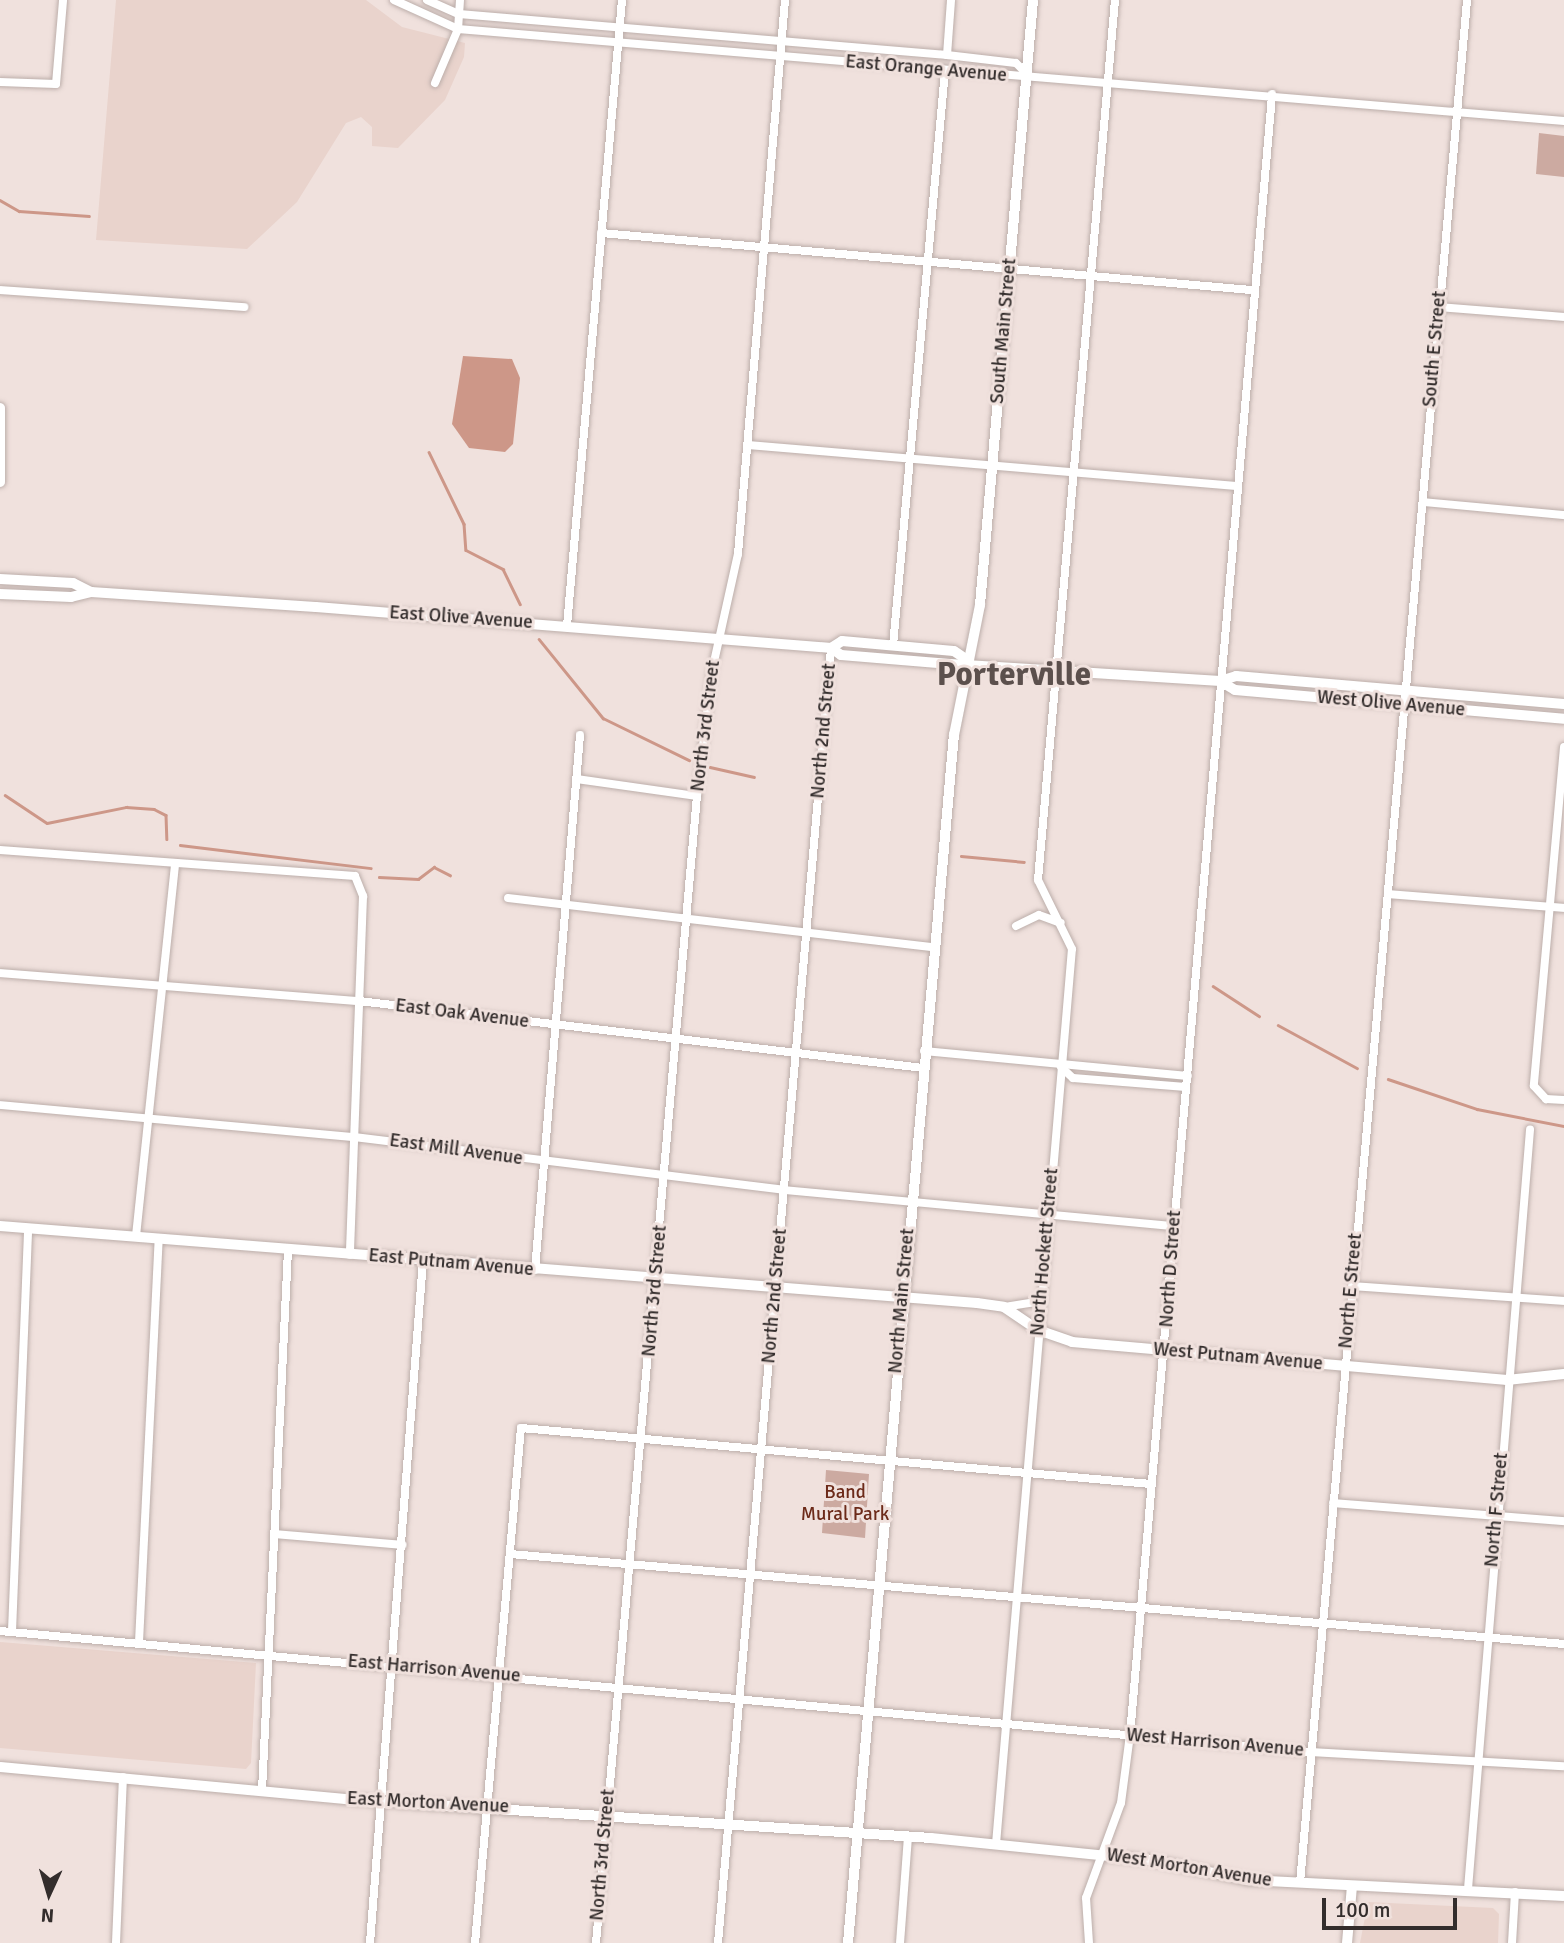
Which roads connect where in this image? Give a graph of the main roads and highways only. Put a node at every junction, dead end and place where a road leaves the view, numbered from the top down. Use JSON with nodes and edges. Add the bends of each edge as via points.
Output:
{"nodes":[{"id":1,"x":1033,"y":0,"type":"edge"},
{"id":2,"x":0,"y":408,"type":"edge"},
{"id":3,"x":0,"y":423,"type":"edge"},
{"id":4,"x":0,"y":482,"type":"edge"},
{"id":5,"x":0,"y":579,"type":"edge"},
{"id":6,"x":91,"y":592,"type":"junction"},
{"id":7,"x":0,"y":594,"type":"edge"},
{"id":8,"x":831,"y":648,"type":"junction"},
{"id":9,"x":969,"y":661,"type":"junction"},
{"id":10,"x":1404,"y":698,"type":"junction"},
{"id":11,"x":1564,"y":704,"type":"edge"},
{"id":12,"x":1564,"y":719,"type":"edge"},
{"id":13,"x":0,"y":1226,"type":"edge"},
{"id":14,"x":902,"y":1297,"type":"junction"},
{"id":15,"x":1564,"y":1374,"type":"edge"},
{"id":16,"x":0,"y":1767,"type":"edge"},
{"id":17,"x":857,"y":1832,"type":"junction"},
{"id":18,"x":1352,"y":1886,"type":"junction"},
{"id":19,"x":1564,"y":1896,"type":"edge"},
{"id":20,"x":848,"y":1943,"type":"edge"},
{"id":21,"x":1347,"y":1943,"type":"edge"}],
"edges":[{"from":1,"to":9,"type":"main road","name":"South Main Street","via":[[992,464]]},
{"from":2,"to":3,"type":"main road"},
{"from":3,"to":4,"type":"main road"},
{"from":5,"to":6,"type":"main road","name":"East Olive Avenue","via":[[73,583]]},
{"from":6,"to":7,"type":"main road","name":"East Olive Avenue","via":[[71,597]]},
{"from":6,"to":8,"type":"main road","name":"East Olive Avenue"},
{"from":8,"to":9,"type":"main road","name":"East Olive Avenue","via":[[854,656]]},
{"from":8,"to":9,"type":"main road","name":"East Olive Avenue","via":[[842,641],[954,651]]},
{"from":9,"to":10,"type":"main road","name":"West Olive Avenue","via":[[1220,681],[1235,690]]},
{"from":9,"to":14,"type":"main road","name":"North Main Street","via":[[956,709]]},
{"from":10,"to":11,"type":"main road","name":"West Olive Avenue"},
{"from":10,"to":12,"type":"main road","name":"West Olive Avenue"},
{"from":13,"to":14,"type":"main road","name":"East Putnam Avenue"},
{"from":14,"to":15,"type":"main road","name":"West Putnam Avenue","via":[[1004,1307],[1038,1330],[1072,1342],[1507,1380]]},
{"from":14,"to":17,"type":"main road","name":"North Main Street"},
{"from":16,"to":17,"type":"main road","name":"East Morton Avenue","via":[[383,1801]]},
{"from":17,"to":18,"type":"main road","name":"West Morton Avenue","via":[[1103,1854],[1227,1878]]},
{"from":17,"to":20,"type":"main road","name":"North Main Street"},
{"from":18,"to":19,"type":"main road","name":"West Morton Avenue"},
{"from":18,"to":21,"type":"main road"}]}
